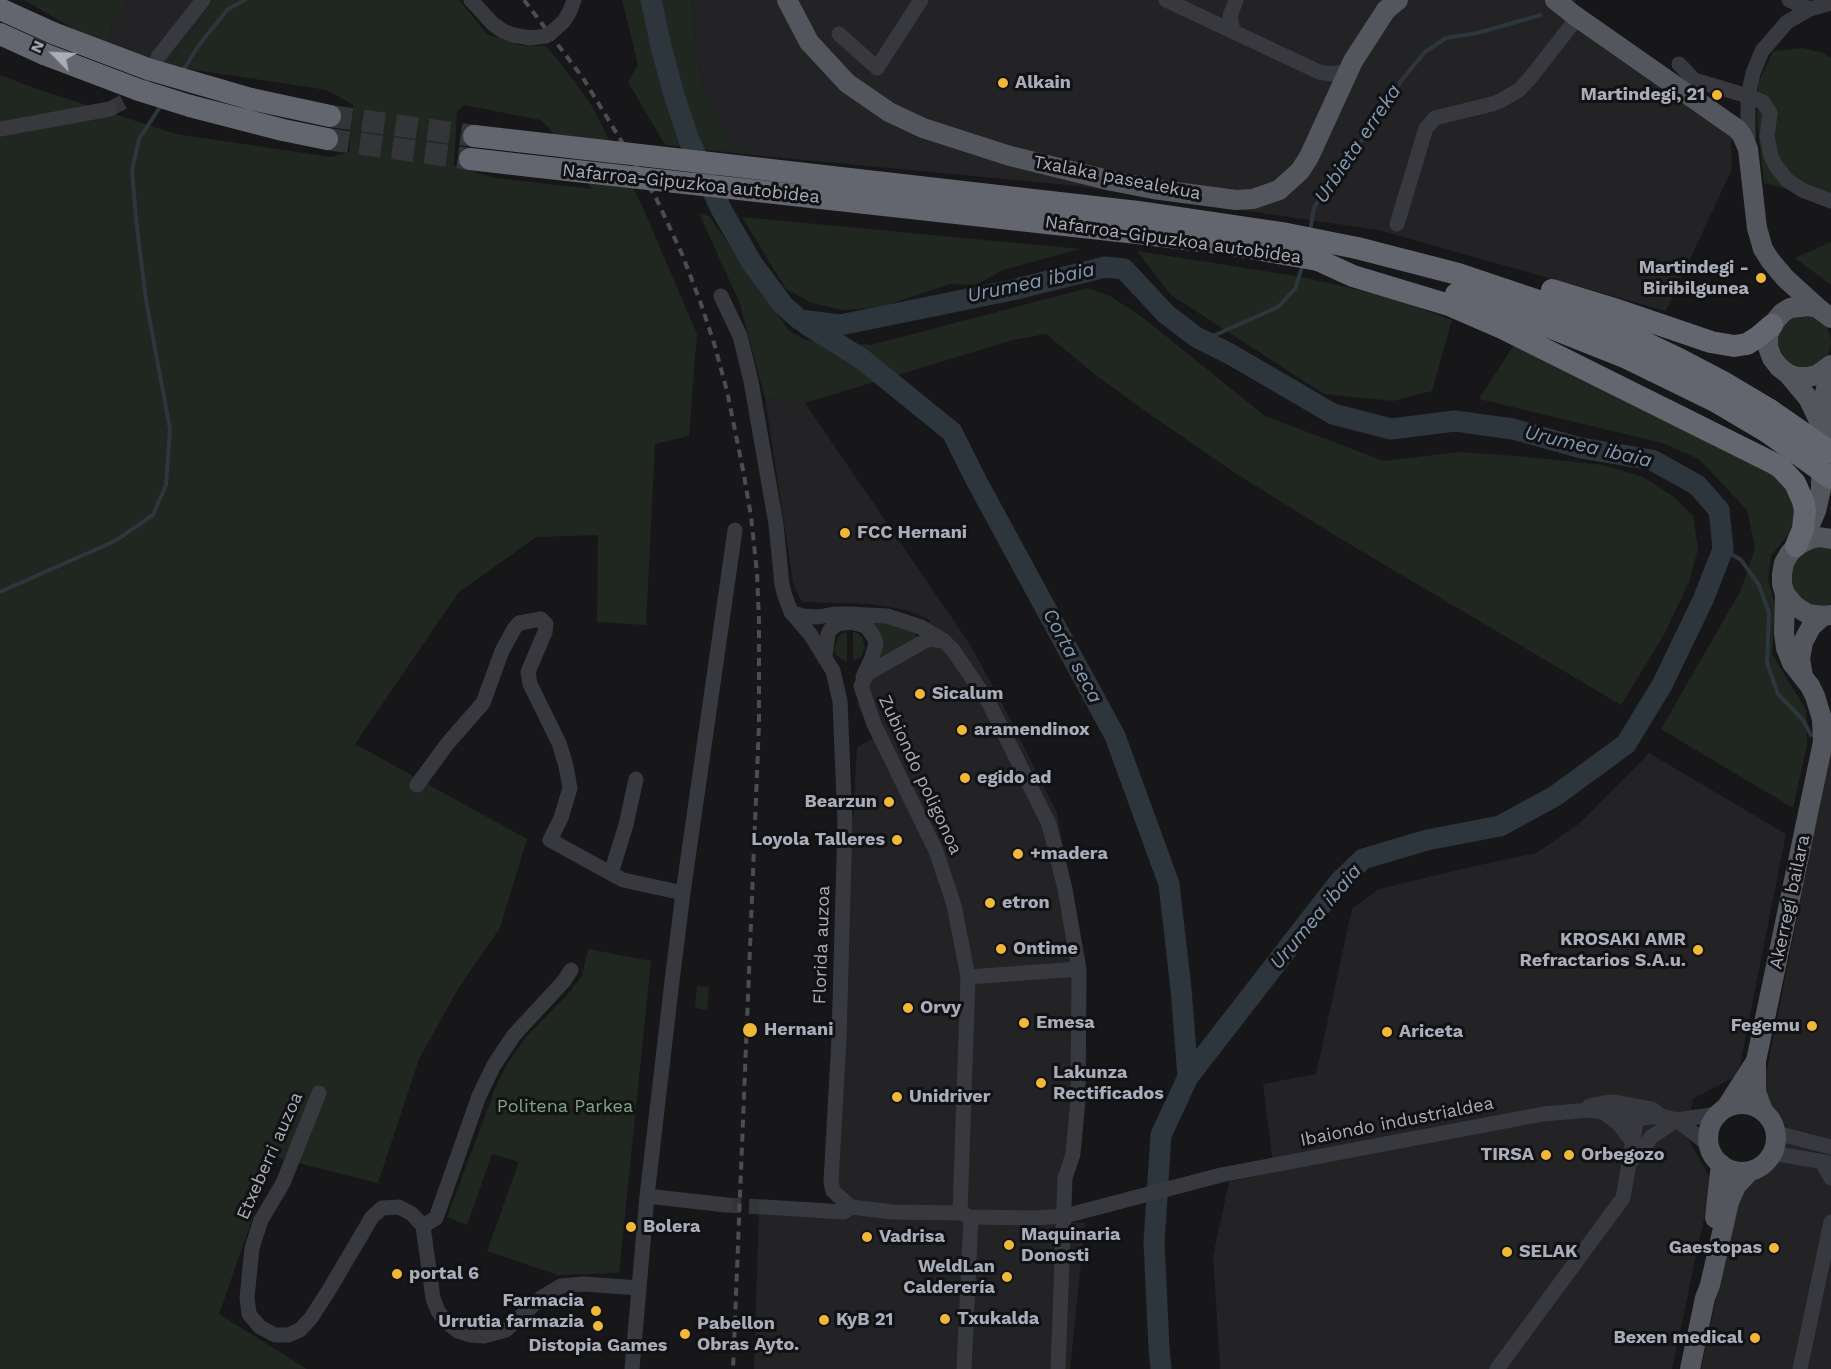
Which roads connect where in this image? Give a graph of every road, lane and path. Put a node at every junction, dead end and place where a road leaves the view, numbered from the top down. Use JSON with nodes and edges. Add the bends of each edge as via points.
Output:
{"nodes":[{"id":1,"x":203,"y":0,"type":"edge"},
{"id":2,"x":471,"y":0,"type":"edge"},
{"id":3,"x":574,"y":0,"type":"edge"},
{"id":4,"x":787,"y":0,"type":"edge"},
{"id":5,"x":921,"y":0,"type":"edge"},
{"id":6,"x":1167,"y":0,"type":"edge"},
{"id":7,"x":1236,"y":0,"type":"edge"},
{"id":8,"x":1544,"y":0,"type":"edge"},
{"id":9,"x":1555,"y":0,"type":"edge"},
{"id":10,"x":1789,"y":0,"type":"edge"},
{"id":11,"x":1392,"y":3,"type":"edge"},
{"id":12,"x":1831,"y":3,"type":"edge"},
{"id":13,"x":0,"y":7,"type":"edge"},
{"id":14,"x":1810,"y":9,"type":"junction"},
{"id":15,"x":1576,"y":16,"type":"junction"},
{"id":16,"x":1233,"y":31,"type":"junction"},
{"id":17,"x":0,"y":34,"type":"edge"},
{"id":18,"x":839,"y":34,"type":"dead end"},
{"id":19,"x":158,"y":57,"type":"tunnel mouth"},
{"id":20,"x":1679,"y":64,"type":"dead end"},
{"id":21,"x":1349,"y":69,"type":"junction"},
{"id":22,"x":1747,"y":98,"type":"junction"},
{"id":23,"x":110,"y":109,"type":"tunnel mouth"},
{"id":24,"x":330,"y":116,"type":"tunnel mouth"},
{"id":25,"x":1732,"y":122,"type":"junction"},
{"id":26,"x":0,"y":129,"type":"edge"},
{"id":27,"x":474,"y":136,"type":"tunnel mouth"},
{"id":28,"x":327,"y":139,"type":"tunnel mouth"},
{"id":29,"x":1748,"y":149,"type":"junction"},
{"id":30,"x":470,"y":159,"type":"tunnel mouth"},
{"id":31,"x":1831,"y":201,"type":"edge"},
{"id":32,"x":1397,"y":224,"type":"dead end"},
{"id":33,"x":1404,"y":260,"type":"junction"},
{"id":34,"x":1355,"y":264,"type":"junction"},
{"id":35,"x":1775,"y":267,"type":"junction"},
{"id":36,"x":721,"y":296,"type":"dead end"},
{"id":37,"x":1824,"y":313,"type":"edge"},
{"id":38,"x":1777,"y":319,"type":"junction"},
{"id":39,"x":1831,"y":367,"type":"edge"},
{"id":40,"x":1788,"y":374,"type":"junction"},
{"id":41,"x":1821,"y":428,"type":"junction"},
{"id":42,"x":1831,"y":452,"type":"edge"},
{"id":43,"x":1827,"y":478,"type":"edge"},
{"id":44,"x":1831,"y":512,"type":"edge"},
{"id":45,"x":735,"y":530,"type":"dead end"},
{"id":46,"x":1831,"y":539,"type":"edge"},
{"id":47,"x":1799,"y":544,"type":"junction"},
{"id":48,"x":1785,"y":594,"type":"junction"},
{"id":49,"x":791,"y":612,"type":"junction"},
{"id":50,"x":1827,"y":615,"type":"edge"},
{"id":51,"x":828,"y":616,"type":"junction"},
{"id":52,"x":810,"y":634,"type":"junction"},
{"id":53,"x":828,"y":634,"type":"junction"},
{"id":54,"x":944,"y":641,"type":"junction"},
{"id":55,"x":825,"y":656,"type":"junction"},
{"id":56,"x":1803,"y":676,"type":"junction"},
{"id":57,"x":861,"y":686,"type":"junction"},
{"id":58,"x":1831,"y":720,"type":"edge"},
{"id":59,"x":1823,"y":742,"type":"junction"},
{"id":60,"x":636,"y":779,"type":"dead end"},
{"id":61,"x":417,"y":785,"type":"dead end"},
{"id":62,"x":611,"y":873,"type":"junction"},
{"id":63,"x":683,"y":893,"type":"junction"},
{"id":64,"x":1079,"y":969,"type":"junction"},
{"id":65,"x":571,"y":970,"type":"dead end"},
{"id":66,"x":968,"y":977,"type":"junction"},
{"id":67,"x":1756,"y":1061,"type":"junction"},
{"id":68,"x":319,"y":1093,"type":"dead end"},
{"id":69,"x":1628,"y":1104,"type":"junction"},
{"id":70,"x":1581,"y":1110,"type":"junction"},
{"id":71,"x":1722,"y":1111,"type":"junction"},
{"id":72,"x":1763,"y":1111,"type":"junction"},
{"id":73,"x":1602,"y":1112,"type":"junction"},
{"id":74,"x":1661,"y":1116,"type":"junction"},
{"id":75,"x":1641,"y":1118,"type":"junction"},
{"id":76,"x":1677,"y":1120,"type":"junction"},
{"id":77,"x":1776,"y":1133,"type":"junction"},
{"id":78,"x":1633,"y":1142,"type":"junction"},
{"id":79,"x":1709,"y":1145,"type":"junction"},
{"id":80,"x":1831,"y":1147,"type":"edge"},
{"id":81,"x":1772,"y":1154,"type":"junction"},
{"id":82,"x":1630,"y":1162,"type":"junction"},
{"id":83,"x":1826,"y":1162,"type":"edge"},
{"id":84,"x":1721,"y":1164,"type":"junction"},
{"id":85,"x":1750,"y":1171,"type":"junction"},
{"id":86,"x":1831,"y":1178,"type":"edge"},
{"id":87,"x":833,"y":1191,"type":"junction"},
{"id":88,"x":654,"y":1198,"type":"junction"},
{"id":89,"x":726,"y":1205,"type":"tunnel mouth"},
{"id":90,"x":765,"y":1207,"type":"tunnel mouth"},
{"id":91,"x":851,"y":1207,"type":"junction"},
{"id":92,"x":808,"y":1209,"type":"junction"},
{"id":93,"x":966,"y":1215,"type":"junction"},
{"id":94,"x":1065,"y":1216,"type":"junction"},
{"id":95,"x":1831,"y":1222,"type":"edge"},
{"id":96,"x":423,"y":1226,"type":"junction"},
{"id":97,"x":639,"y":1288,"type":"junction"},
{"id":98,"x":1705,"y":1298,"type":"junction"},
{"id":99,"x":632,"y":1369,"type":"edge"},
{"id":100,"x":964,"y":1369,"type":"edge"},
{"id":101,"x":1058,"y":1369,"type":"edge"},
{"id":102,"x":1497,"y":1369,"type":"edge"},
{"id":103,"x":1690,"y":1369,"type":"edge"},
{"id":104,"x":1800,"y":1369,"type":"edge"}],
"edges":[{"from":1,"to":19,"type":"street"},
{"from":2,"to":3,"type":"street","bridge":true,"via":[[498,28],[530,38],[553,32],[564,21]]},
{"from":4,"to":21,"type":"main road","name":"Txalaka pasealekua","via":[[809,42],[847,83],[923,128],[1010,156],[1112,181],[1236,200],[1253,200],[1279,190],[1299,171]]},
{"from":5,"to":18,"type":"street","via":[[877,68]]},
{"from":6,"to":16,"type":"street"},
{"from":7,"to":16,"type":"street","via":[[1230,16]]},
{"from":8,"to":15,"type":"main road"},
{"from":9,"to":15,"type":"main road"},
{"from":10,"to":14,"type":"street"},
{"from":11,"to":21,"type":"main road","name":"Txalaka pasealekua"},
{"from":12,"to":14,"type":"street"},
{"from":13,"to":24,"type":"highway","bridge":true,"via":[[25,21],[148,69],[251,99]]},
{"from":14,"to":22,"type":"street","via":[[1787,22],[1769,41],[1753,73]]},
{"from":15,"to":25,"type":"main road"},
{"from":15,"to":32,"type":"street","via":[[1519,90],[1492,104],[1435,117],[1426,128]]},
{"from":16,"to":21,"type":"street","via":[[1319,72],[1331,74]]},
{"from":17,"to":28,"type":"highway","bridge":true,"via":[[139,90]]},
{"from":20,"to":22,"type":"street","via":[[1694,80]]},
{"from":22,"to":25,"type":"street"},
{"from":22,"to":29,"type":"street"},
{"from":22,"to":31,"type":"street","via":[[1763,102],[1770,114],[1767,137],[1771,156],[1787,180]]},
{"from":23,"to":26,"type":"street"},
{"from":25,"to":29,"type":"main road"},
{"from":27,"to":34,"type":"highway","name":"Nafarroa-Gipuzkoa autobidea","bridge":true,"via":[[1138,212],[1287,234]]},
{"from":29,"to":35,"type":"main road","via":[[1759,238]]},
{"from":30,"to":34,"type":"highway","name":"Nafarroa-Gipuzkoa autobidea","bridge":true,"via":[[1137,233]]},
{"from":33,"to":34,"type":"highway","name":"Nafarroa-Gipuzkoa autobidea"},
{"from":33,"to":38,"type":"highway","via":[[1456,264],[1734,346],[1747,344]]},
{"from":33,"to":42,"type":"highway","name":"Nafarroa-Gipuzkoa autobidea","bridge":true,"via":[[1515,292],[1606,326],[1723,382]]},
{"from":34,"to":43,"type":"highway","name":"Nafarroa-Gipuzkoa autobidea","bridge":true,"via":[[1509,311],[1628,358],[1716,400],[1769,433]]},
{"from":34,"to":47,"type":"highway","via":[[1502,328],[1781,468],[1795,483],[1803,501],[1805,520]]},
{"from":35,"to":37,"type":"main road"},
{"from":35,"to":38,"type":"main road","via":[[1783,290]]},
{"from":36,"to":49,"type":"street","via":[[740,336],[751,381],[776,524],[782,585]]},
{"from":37,"to":38,"type":"main road","via":[[1799,306]]},
{"from":38,"to":40,"type":"main road","via":[[1768,336],[1768,347],[1772,358]]},
{"from":39,"to":40,"type":"main road","via":[[1808,377]]},
{"from":39,"to":41,"type":"main road"},
{"from":40,"to":41,"type":"main road","via":[[1808,398]]},
{"from":41,"to":43,"type":"main road"},
{"from":43,"to":44,"type":"main road"},
{"from":43,"to":47,"type":"main road","name":"Akerregi bailara"},
{"from":45,"to":63,"type":"street"},
{"from":46,"to":47,"type":"main road","via":[[1819,537]]},
{"from":47,"to":48,"type":"main road","name":"Akerregi bailara","via":[[1784,563]]},
{"from":48,"to":50,"type":"main road","via":[[1801,611]]},
{"from":48,"to":56,"type":"main road","name":"Akerregi bailara","via":[[1786,648]]},
{"from":49,"to":51,"type":"street"},
{"from":49,"to":52,"type":"street","name":"Florida auzoa"},
{"from":50,"to":56,"type":"main road","via":[[1811,627],[1803,642]]},
{"from":51,"to":52,"type":"street"},
{"from":51,"to":54,"type":"street","via":[[887,616],[921,627]]},
{"from":52,"to":53,"type":"street"},
{"from":52,"to":55,"type":"street","name":"Florida auzoa"},
{"from":53,"to":55,"type":"street"},
{"from":53,"to":57,"type":"street","via":[[844,621],[860,623],[870,630],[876,644]]},
{"from":54,"to":57,"type":"street","name":"Zubiondo poligonoa","via":[[922,642],[867,674]]},
{"from":54,"to":64,"type":"street","via":[[988,703],[1049,824]]},
{"from":55,"to":87,"type":"street","name":"Florida auzoa","via":[[836,679],[840,701],[845,823]]},
{"from":56,"to":59,"type":"main road","name":"Akerregi bailara","via":[[1819,708]]},
{"from":57,"to":66,"type":"street","name":"Zubiondo poligonoa","via":[[874,724],[936,851],[954,905]]},
{"from":58,"to":59,"type":"street"},
{"from":59,"to":67,"type":"main road","name":"Akerregi bailara"},
{"from":60,"to":62,"type":"street"},
{"from":61,"to":62,"type":"street","via":[[483,703],[514,629],[519,623],[541,619],[546,624],[545,632],[528,672],[530,684],[559,743],[570,788],[550,840]]},
{"from":62,"to":63,"type":"street","via":[[623,880]]},
{"from":63,"to":88,"type":"street"},
{"from":64,"to":66,"type":"street"},
{"from":64,"to":94,"type":"street","via":[[1078,1100],[1073,1154],[1065,1178]]},
{"from":65,"to":96,"type":"street","via":[[514,1035],[494,1065],[479,1096],[436,1218]]},
{"from":66,"to":93,"type":"street","name":"Zubiondo poligonoa"},
{"from":67,"to":71,"type":"main road"},
{"from":67,"to":72,"type":"main road","via":[[1756,1092]]},
{"from":68,"to":96,"type":"street","name":"Etxeberri auzoa","via":[[252,1248],[249,1314],[260,1327],[275,1335],[300,1330],[372,1217],[382,1208],[399,1207]]},
{"from":69,"to":70,"type":"street","via":[[1603,1103]]},
{"from":69,"to":74,"type":"street","via":[[1652,1109]]},
{"from":69,"to":75,"type":"street"},
{"from":70,"to":73,"type":"street","name":"Ibaiondo industrialdea"},
{"from":70,"to":94,"type":"street","name":"Ibaiondo industrialdea","via":[[1221,1175]]},
{"from":71,"to":72,"type":"main road","via":[[1746,1104]]},
{"from":71,"to":76,"type":"street"},
{"from":71,"to":79,"type":"main road","via":[[1711,1123]]},
{"from":72,"to":77,"type":"main road","via":[[1773,1122]]},
{"from":73,"to":75,"type":"street","name":"Ibaiondo industrialdea"},
{"from":73,"to":78,"type":"street","via":[[1618,1123]]},
{"from":74,"to":75,"type":"street","name":"Ibaiondo industrialdea"},
{"from":74,"to":76,"type":"street"},
{"from":75,"to":78,"type":"street","via":[[1636,1123]]},
{"from":75,"to":82,"type":"street","via":[[1638,1149]]},
{"from":76,"to":79,"type":"street"},
{"from":76,"to":82,"type":"street","via":[[1651,1137]]},
{"from":77,"to":80,"type":"street"},
{"from":77,"to":81,"type":"main road"},
{"from":78,"to":82,"type":"street"},
{"from":79,"to":84,"type":"main road"},
{"from":81,"to":83,"type":"street"},
{"from":81,"to":85,"type":"main road"},
{"from":82,"to":102,"type":"street","via":[[1623,1198]]},
{"from":83,"to":86,"type":"street"},
{"from":84,"to":85,"type":"main road","via":[[1730,1170]]},
{"from":84,"to":98,"type":"main road"},
{"from":85,"to":98,"type":"main road","via":[[1736,1186],[1729,1202]]},
{"from":87,"to":91,"type":"street"},
{"from":87,"to":92,"type":"street"},
{"from":88,"to":89,"type":"street"},
{"from":88,"to":97,"type":"street"},
{"from":90,"to":92,"type":"street"},
{"from":91,"to":92,"type":"street","via":[[844,1212]]},
{"from":91,"to":93,"type":"street"},
{"from":93,"to":94,"type":"street"},
{"from":93,"to":100,"type":"street"},
{"from":94,"to":101,"type":"street"},
{"from":95,"to":104,"type":"street"},
{"from":96,"to":97,"type":"street","via":[[438,1311],[458,1331],[471,1335],[506,1330],[540,1298],[561,1286]]},
{"from":97,"to":99,"type":"street"},
{"from":98,"to":103,"type":"main road"}]}
